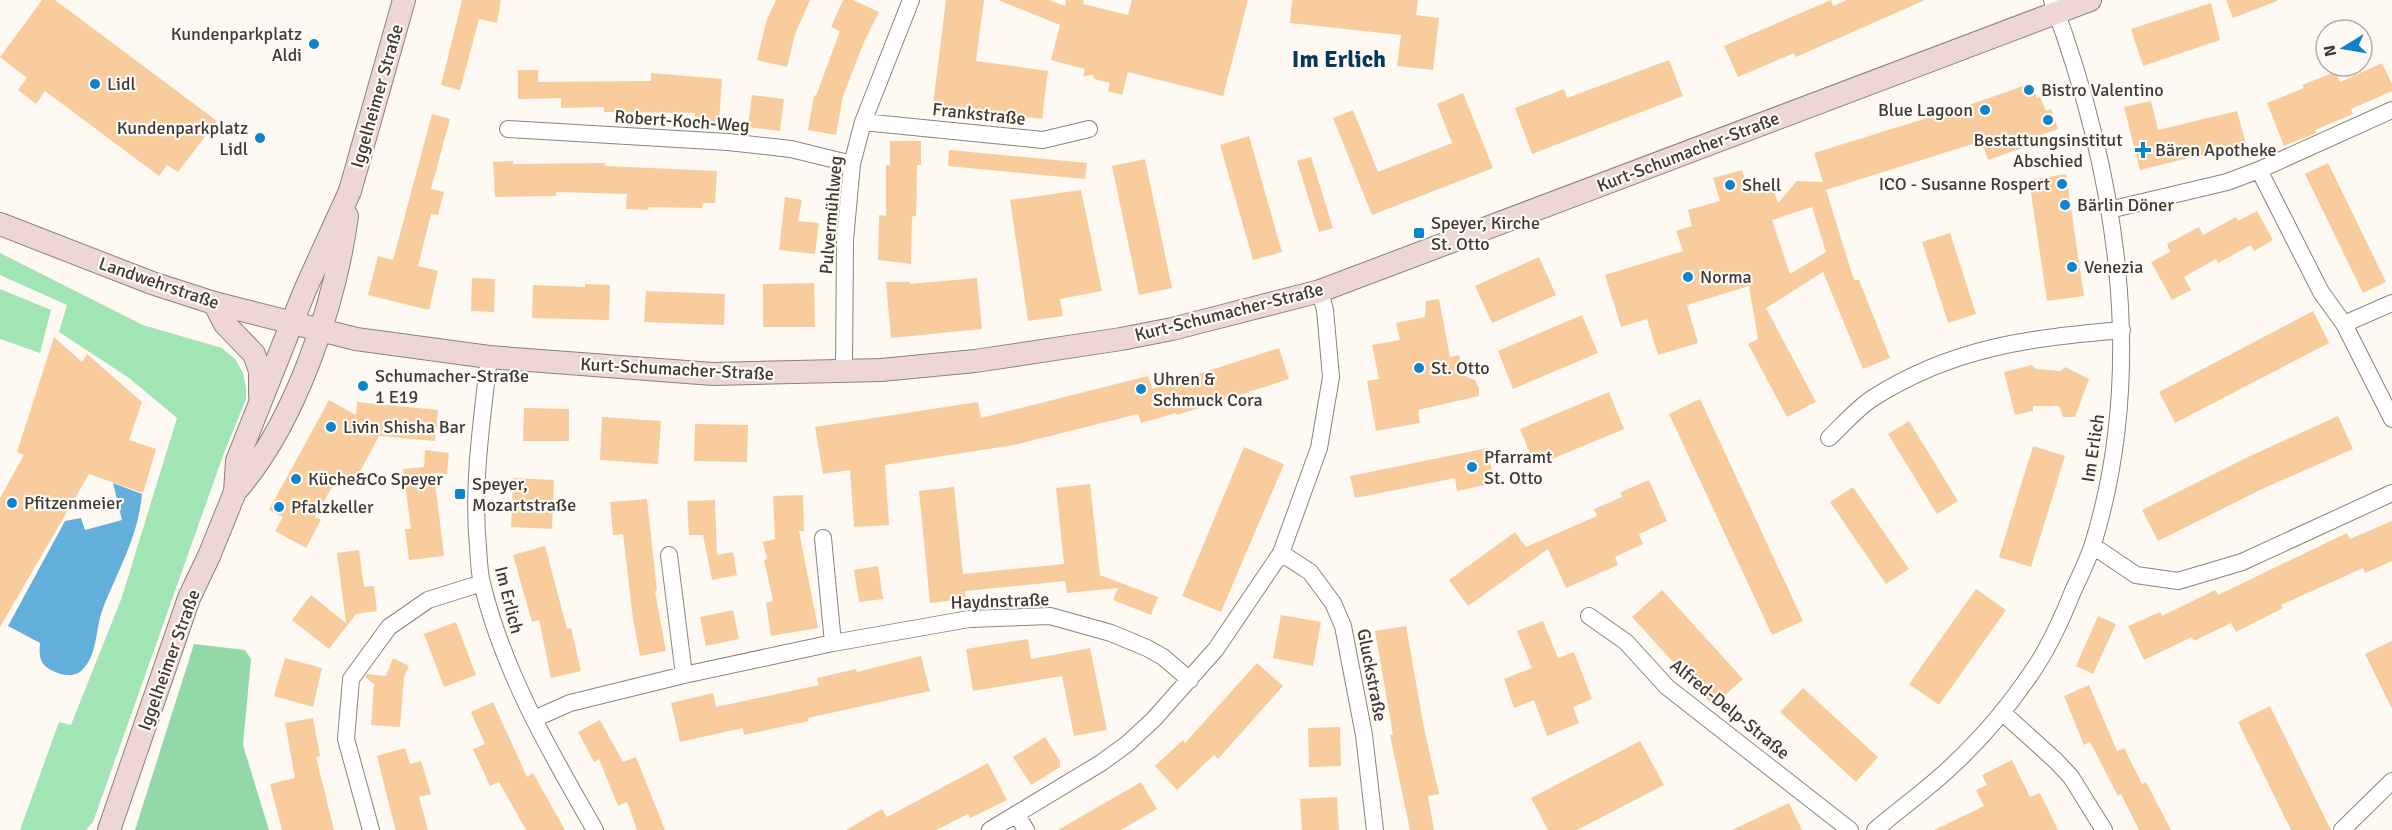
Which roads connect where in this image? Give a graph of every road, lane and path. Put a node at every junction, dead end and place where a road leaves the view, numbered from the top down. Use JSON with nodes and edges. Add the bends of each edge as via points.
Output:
{"nodes":[{"id":1,"x":404,"y":0,"type":"edge"},
{"id":2,"x":911,"y":0,"type":"edge"},
{"id":3,"x":2090,"y":0,"type":"edge"},
{"id":4,"x":2054,"y":6,"type":"edge"},
{"id":5,"x":2392,"y":110,"type":"edge"},
{"id":6,"x":863,"y":122,"type":"junction"},
{"id":7,"x":508,"y":129,"type":"dead end"},
{"id":8,"x":1089,"y":129,"type":"dead end"},
{"id":9,"x":852,"y":164,"type":"junction"},
{"id":10,"x":2259,"y":170,"type":"junction"},
{"id":11,"x":350,"y":192,"type":"junction"},
{"id":12,"x":2109,"y":210,"type":"junction"},
{"id":13,"x":0,"y":224,"type":"edge"},
{"id":14,"x":1320,"y":291,"type":"junction"},
{"id":15,"x":214,"y":303,"type":"junction"},
{"id":16,"x":2392,"y":303,"type":"edge"},
{"id":17,"x":292,"y":322,"type":"junction"},
{"id":18,"x":2344,"y":324,"type":"junction"},
{"id":19,"x":2122,"y":330,"type":"junction"},
{"id":20,"x":321,"y":331,"type":"junction"},
{"id":21,"x":489,"y":357,"type":"junction"},
{"id":22,"x":844,"y":372,"type":"junction"},
{"id":23,"x":260,"y":407,"type":"junction"},
{"id":24,"x":2392,"y":419,"type":"edge"},
{"id":25,"x":1829,"y":438,"type":"dead end"},
{"id":26,"x":235,"y":492,"type":"junction"},
{"id":27,"x":2392,"y":493,"type":"edge"},
{"id":28,"x":823,"y":538,"type":"dead end"},
{"id":29,"x":2093,"y":546,"type":"junction"},
{"id":30,"x":1281,"y":553,"type":"junction"},
{"id":31,"x":669,"y":555,"type":"dead end"},
{"id":32,"x":482,"y":583,"type":"junction"},
{"id":33,"x":1589,"y":616,"type":"dead end"},
{"id":34,"x":833,"y":642,"type":"junction"},
{"id":35,"x":684,"y":675,"type":"junction"},
{"id":36,"x":1190,"y":680,"type":"junction"},
{"id":37,"x":2002,"y":712,"type":"junction"},
{"id":38,"x":534,"y":719,"type":"junction"},
{"id":39,"x":2392,"y":781,"type":"edge"},
{"id":40,"x":1017,"y":814,"type":"junction"},
{"id":41,"x":109,"y":830,"type":"edge"},
{"id":42,"x":371,"y":830,"type":"edge"},
{"id":43,"x":595,"y":830,"type":"edge"},
{"id":44,"x":990,"y":830,"type":"edge"},
{"id":45,"x":1026,"y":830,"type":"edge"},
{"id":46,"x":1375,"y":830,"type":"edge"},
{"id":47,"x":1850,"y":830,"type":"edge"},
{"id":48,"x":1875,"y":830,"type":"edge"},
{"id":49,"x":2104,"y":830,"type":"edge"},
{"id":50,"x":2342,"y":830,"type":"edge"}],
"edges":[{"from":1,"to":11,"type":"main road","name":"Iggelheimer Straße"},
{"from":2,"to":6,"type":"street","name":"Pulvermühlweg"},
{"from":3,"to":4,"type":"main road","name":"Kurt-Schumacher-Straße"},
{"from":4,"to":12,"type":"street","name":"Im Erlich","via":[[2094,133]]},
{"from":4,"to":14,"type":"main road","name":"Kurt-Schumacher-Straße"},
{"from":5,"to":10,"type":"street"},
{"from":6,"to":8,"type":"street","name":"Frankstraße","via":[[1043,140]]},
{"from":6,"to":9,"type":"street","name":"Pulvermühlweg"},
{"from":7,"to":9,"type":"street","name":"Robert-Koch-Weg","via":[[739,143],[791,149]]},
{"from":9,"to":22,"type":"street","name":"Pulvermühlweg","via":[[845,240]]},
{"from":10,"to":12,"type":"street","via":[[2227,182]]},
{"from":10,"to":18,"type":"street","via":[[2321,292]]},
{"from":11,"to":17,"type":"main road","name":"Iggelheimer Straße"},
{"from":11,"to":20,"type":"main road","name":"Iggelheimer Straße","via":[[342,250]]},
{"from":12,"to":19,"type":"street","name":"Im Erlich"},
{"from":13,"to":15,"type":"main road","name":"Landwehrstraße"},
{"from":14,"to":22,"type":"main road","name":"Kurt-Schumacher-Straße","via":[[1121,339],[975,361]]},
{"from":14,"to":30,"type":"street","via":[[1331,377],[1319,448]]},
{"from":15,"to":17,"type":"main road","name":"Landwehrstraße"},
{"from":15,"to":23,"type":"main road","via":[[225,324],[254,354],[260,371]]},
{"from":16,"to":18,"type":"street"},
{"from":17,"to":20,"type":"main road","name":"Landwehrstraße"},
{"from":17,"to":23,"type":"main road","name":"Iggelheimer Straße"},
{"from":18,"to":24,"type":"street"},
{"from":19,"to":25,"type":"street","via":[[2030,339],[1939,363],[1871,398]]},
{"from":19,"to":29,"type":"street","name":"Im Erlich","via":[[2113,458]]},
{"from":20,"to":21,"type":"main road","name":"Kurt-Schumacher-Straße"},
{"from":20,"to":26,"type":"main road","name":"Iggelheimer Straße","via":[[287,410],[254,470]]},
{"from":21,"to":22,"type":"main road","name":"Kurt-Schumacher-Straße","via":[[713,374]]},
{"from":21,"to":32,"type":"street","name":"Im Erlich","via":[[476,468]]},
{"from":23,"to":26,"type":"main road","name":"Iggelheimer Straße","via":[[237,461]]},
{"from":26,"to":41,"type":"main road","name":"Iggelheimer Straße","via":[[189,598]]},
{"from":27,"to":29,"type":"street","via":[[2242,562],[2178,581],[2136,575]]},
{"from":28,"to":34,"type":"street"},
{"from":29,"to":37,"type":"street","name":"Im Erlich","via":[[2037,664]]},
{"from":30,"to":36,"type":"street","via":[[1216,649]]},
{"from":30,"to":46,"type":"street","name":"Gluckstraße","via":[[1310,572],[1333,603],[1343,626],[1364,735]]},
{"from":31,"to":35,"type":"street"},
{"from":32,"to":38,"type":"street","name":"Im Erlich","via":[[499,643]]},
{"from":32,"to":42,"type":"street","via":[[428,600],[389,627],[351,679],[346,739]]},
{"from":33,"to":47,"type":"street","name":"Alfred-Delp-Straße","via":[[1626,642],[1667,687]]},
{"from":34,"to":35,"type":"street","name":"Haydnstraße"},
{"from":34,"to":36,"type":"street","name":"Haydnstraße","via":[[969,619],[1050,616],[1147,648]]},
{"from":35,"to":38,"type":"street","name":"Haydnstraße","via":[[570,703]]},
{"from":36,"to":40,"type":"street","via":[[1127,744]]},
{"from":37,"to":48,"type":"street","name":"Im Erlich","via":[[1954,764]]},
{"from":37,"to":49,"type":"street","via":[[2071,777]]},
{"from":38,"to":43,"type":"street","name":"Im Erlich"},
{"from":39,"to":50,"type":"street"},
{"from":40,"to":44,"type":"street"},
{"from":40,"to":45,"type":"street"}]}
